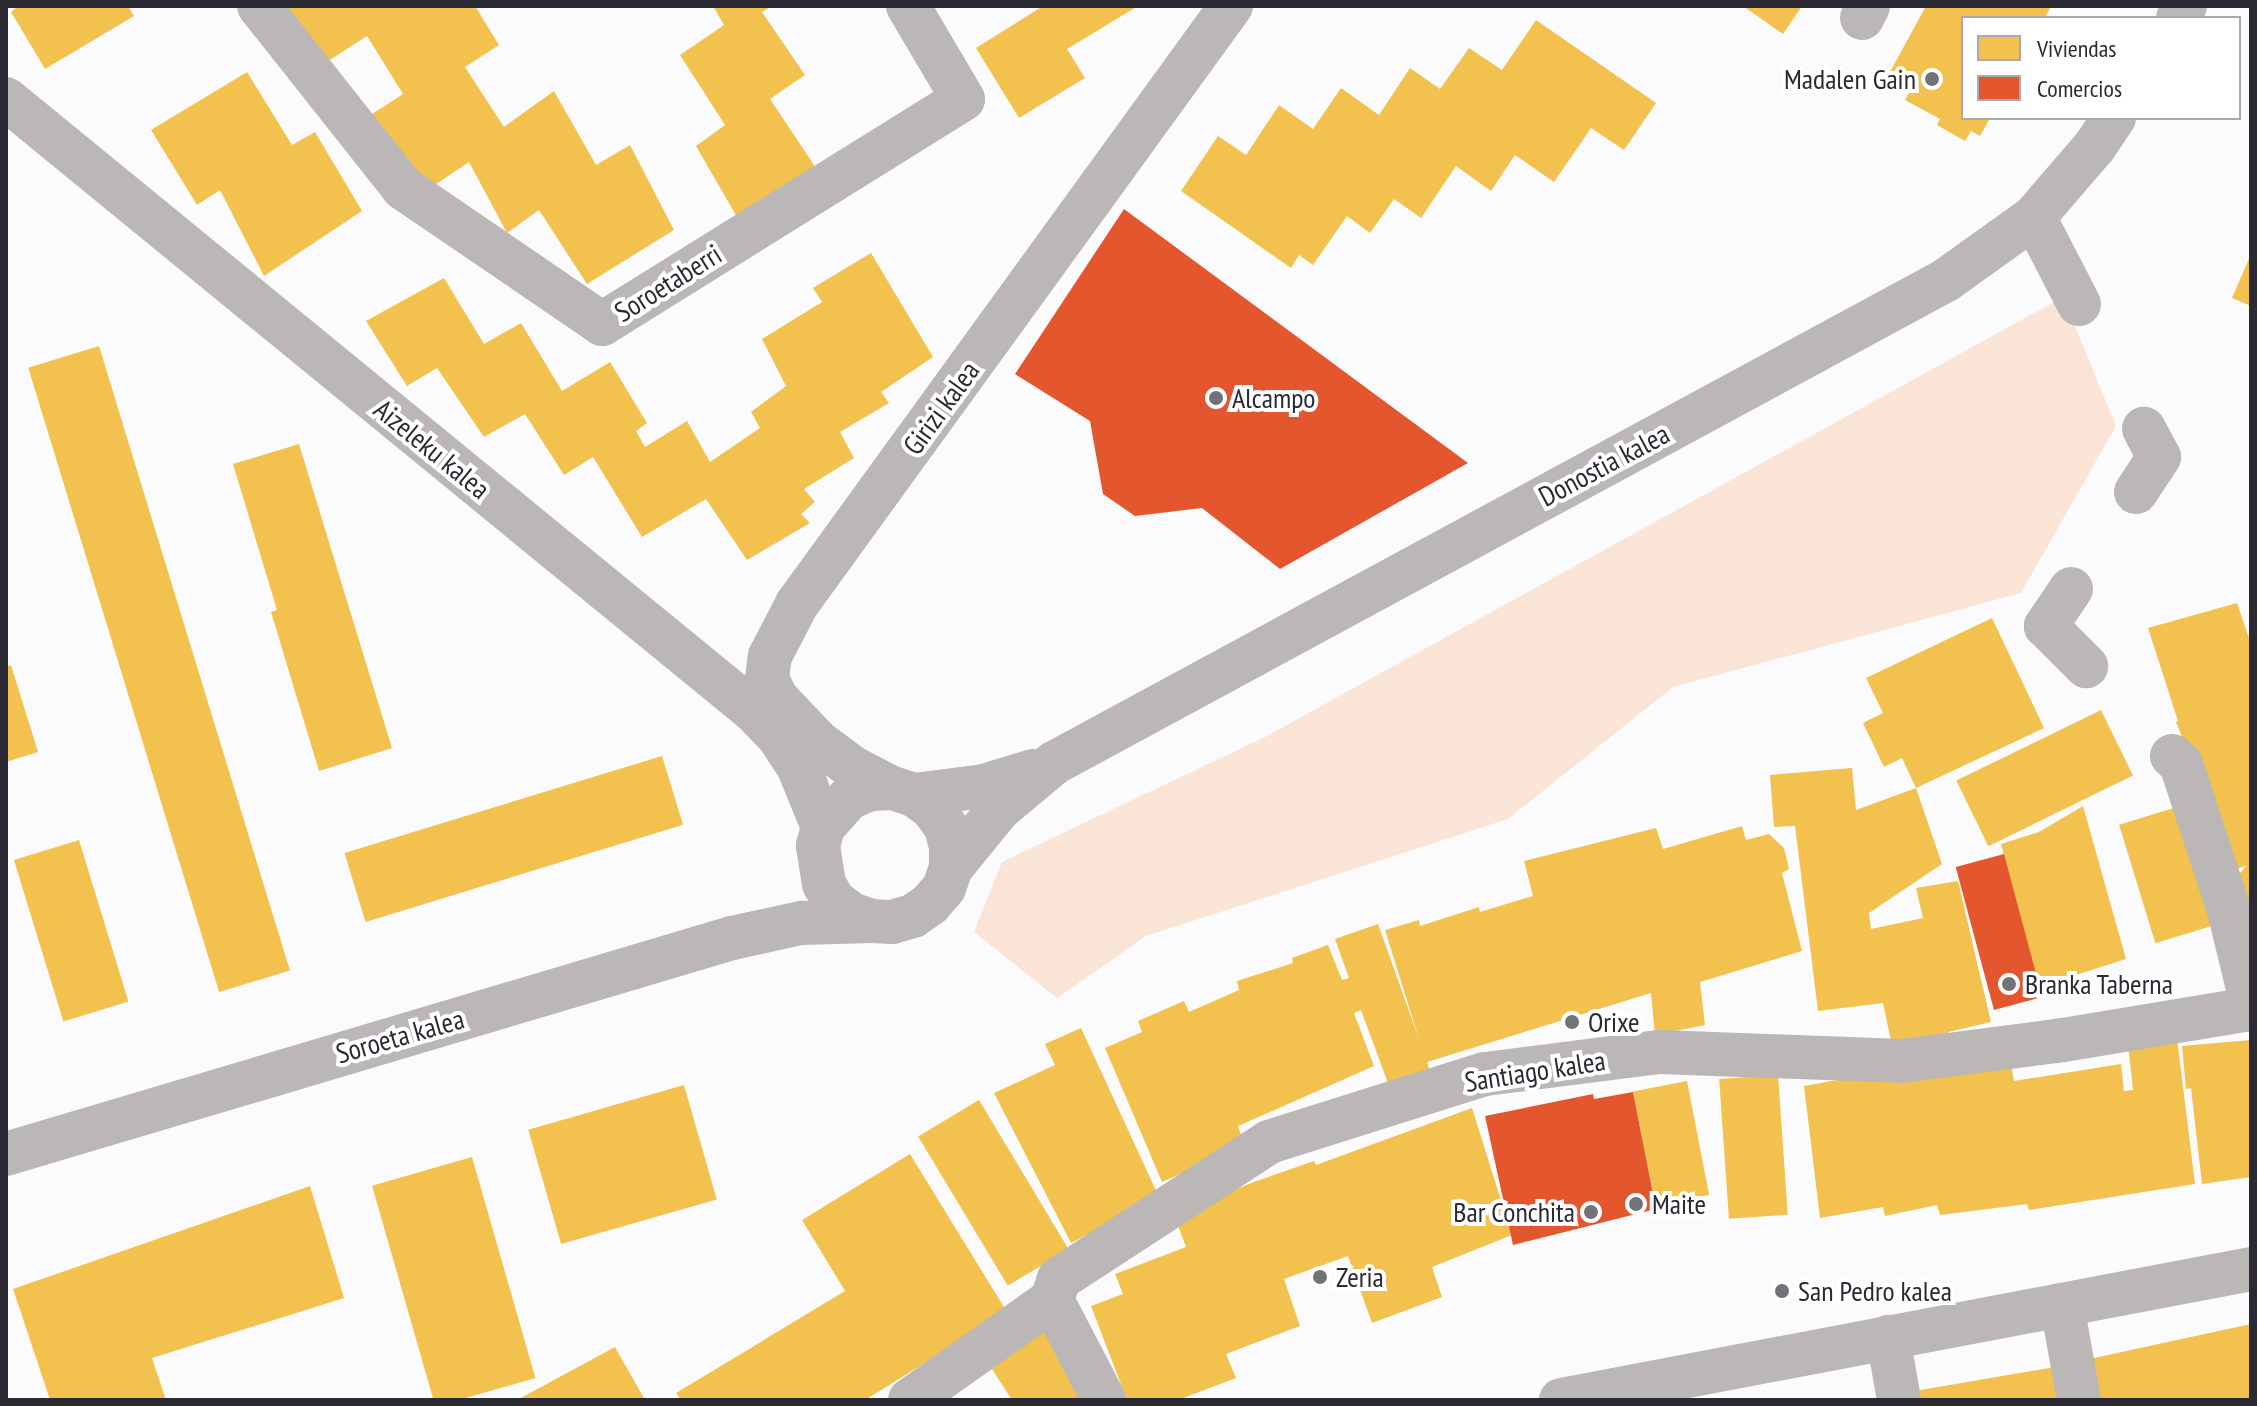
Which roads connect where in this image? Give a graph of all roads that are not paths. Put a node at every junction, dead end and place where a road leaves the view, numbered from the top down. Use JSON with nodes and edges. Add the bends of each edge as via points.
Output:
{"nodes":[{"id":1,"x":259,"y":6,"type":"edge"},
{"id":2,"x":908,"y":6,"type":"edge"},
{"id":3,"x":1231,"y":6,"type":"edge"},
{"id":4,"x":6,"y":99,"type":"edge"},
{"id":5,"x":2113,"y":120,"type":"edge"},
{"id":6,"x":2034,"y":217,"type":"junction"},
{"id":7,"x":2079,"y":304,"type":"dead end"},
{"id":8,"x":2144,"y":429,"type":"dead end"},
{"id":9,"x":2136,"y":492,"type":"dead end"},
{"id":10,"x":2071,"y":589,"type":"dead end"},
{"id":11,"x":2086,"y":666,"type":"dead end"},
{"id":12,"x":2172,"y":756,"type":"dead end"},
{"id":13,"x":1054,"y":763,"type":"junction"},
{"id":14,"x":903,"y":791,"type":"junction"},
{"id":15,"x":821,"y":836,"type":"junction"},
{"id":16,"x":951,"y":868,"type":"junction"},
{"id":17,"x":871,"y":921,"type":"junction"},
{"id":18,"x":732,"y":938,"type":"junction"},
{"id":19,"x":2251,"y":1001,"type":"edge"},
{"id":20,"x":2251,"y":1009,"type":"edge"},
{"id":21,"x":68,"y":1133,"type":"junction"},
{"id":22,"x":6,"y":1144,"type":"edge"},
{"id":23,"x":6,"y":1154,"type":"edge"},
{"id":24,"x":2251,"y":1269,"type":"edge"},
{"id":25,"x":1052,"y":1300,"type":"junction"},
{"id":26,"x":2062,"y":1305,"type":"junction"},
{"id":27,"x":1888,"y":1337,"type":"junction"},
{"id":28,"x":910,"y":1400,"type":"edge"},
{"id":29,"x":1104,"y":1400,"type":"edge"},
{"id":30,"x":1561,"y":1400,"type":"edge"},
{"id":31,"x":1899,"y":1400,"type":"edge"},
{"id":32,"x":2079,"y":1400,"type":"edge"}],
"edges":[{"from":1,"to":2,"type":"street","name":"Soroetaberri","via":[[403,188],[602,324],[963,99]]},
{"from":3,"to":14,"type":"street","name":"Girizi kalea","via":[[797,604],[770,656],[767,679],[777,699],[818,742],[853,768]]},
{"from":4,"to":15,"type":"street","name":"Aizeleku kalea","via":[[754,711],[798,766]]},
{"from":5,"to":6,"type":"street","name":"Donostia kalea"},
{"from":6,"to":7,"type":"street"},
{"from":6,"to":13,"type":"street","name":"Donostia kalea","via":[[1946,280]]},
{"from":8,"to":9,"type":"street","via":[[2159,457]]},
{"from":10,"to":11,"type":"street","via":[[2046,626]]},
{"from":12,"to":19,"type":"street","via":[[2181,764],[2229,910]]},
{"from":13,"to":14,"type":"street","name":"Donostia kalea","via":[[984,786]]},
{"from":13,"to":16,"type":"street","name":"Donostia kalea","via":[[999,809]]},
{"from":14,"to":15,"type":"street","name":"Donostia kalea","via":[[870,789],[849,798]]},
{"from":14,"to":16,"type":"street","via":[[932,808],[946,827]]},
{"from":15,"to":17,"type":"street","via":[[818,865],[824,884],[834,901]]},
{"from":15,"to":18,"type":"street","name":"Soroeta kalea","via":[[784,897]]},
{"from":16,"to":17,"type":"street","name":"Donostia kalea","via":[[944,888],[913,916]]},
{"from":17,"to":18,"type":"street","name":"Soroeta kalea","via":[[801,923]]},
{"from":18,"to":21,"type":"street","name":"Soroeta kalea"},
{"from":20,"to":25,"type":"street","name":"Santiago kalea","via":[[1902,1061],[1660,1052],[1485,1074],[1269,1142],[1059,1279]]},
{"from":21,"to":22,"type":"street","name":"Soroeta kalea"},
{"from":21,"to":23,"type":"street","name":"Soroeta kalea"},
{"from":24,"to":26,"type":"street"},
{"from":25,"to":28,"type":"street","name":"Santiago kalea"},
{"from":25,"to":29,"type":"street"},
{"from":26,"to":27,"type":"street"},
{"from":26,"to":32,"type":"street"},
{"from":27,"to":30,"type":"street"},
{"from":27,"to":31,"type":"street"}]}
